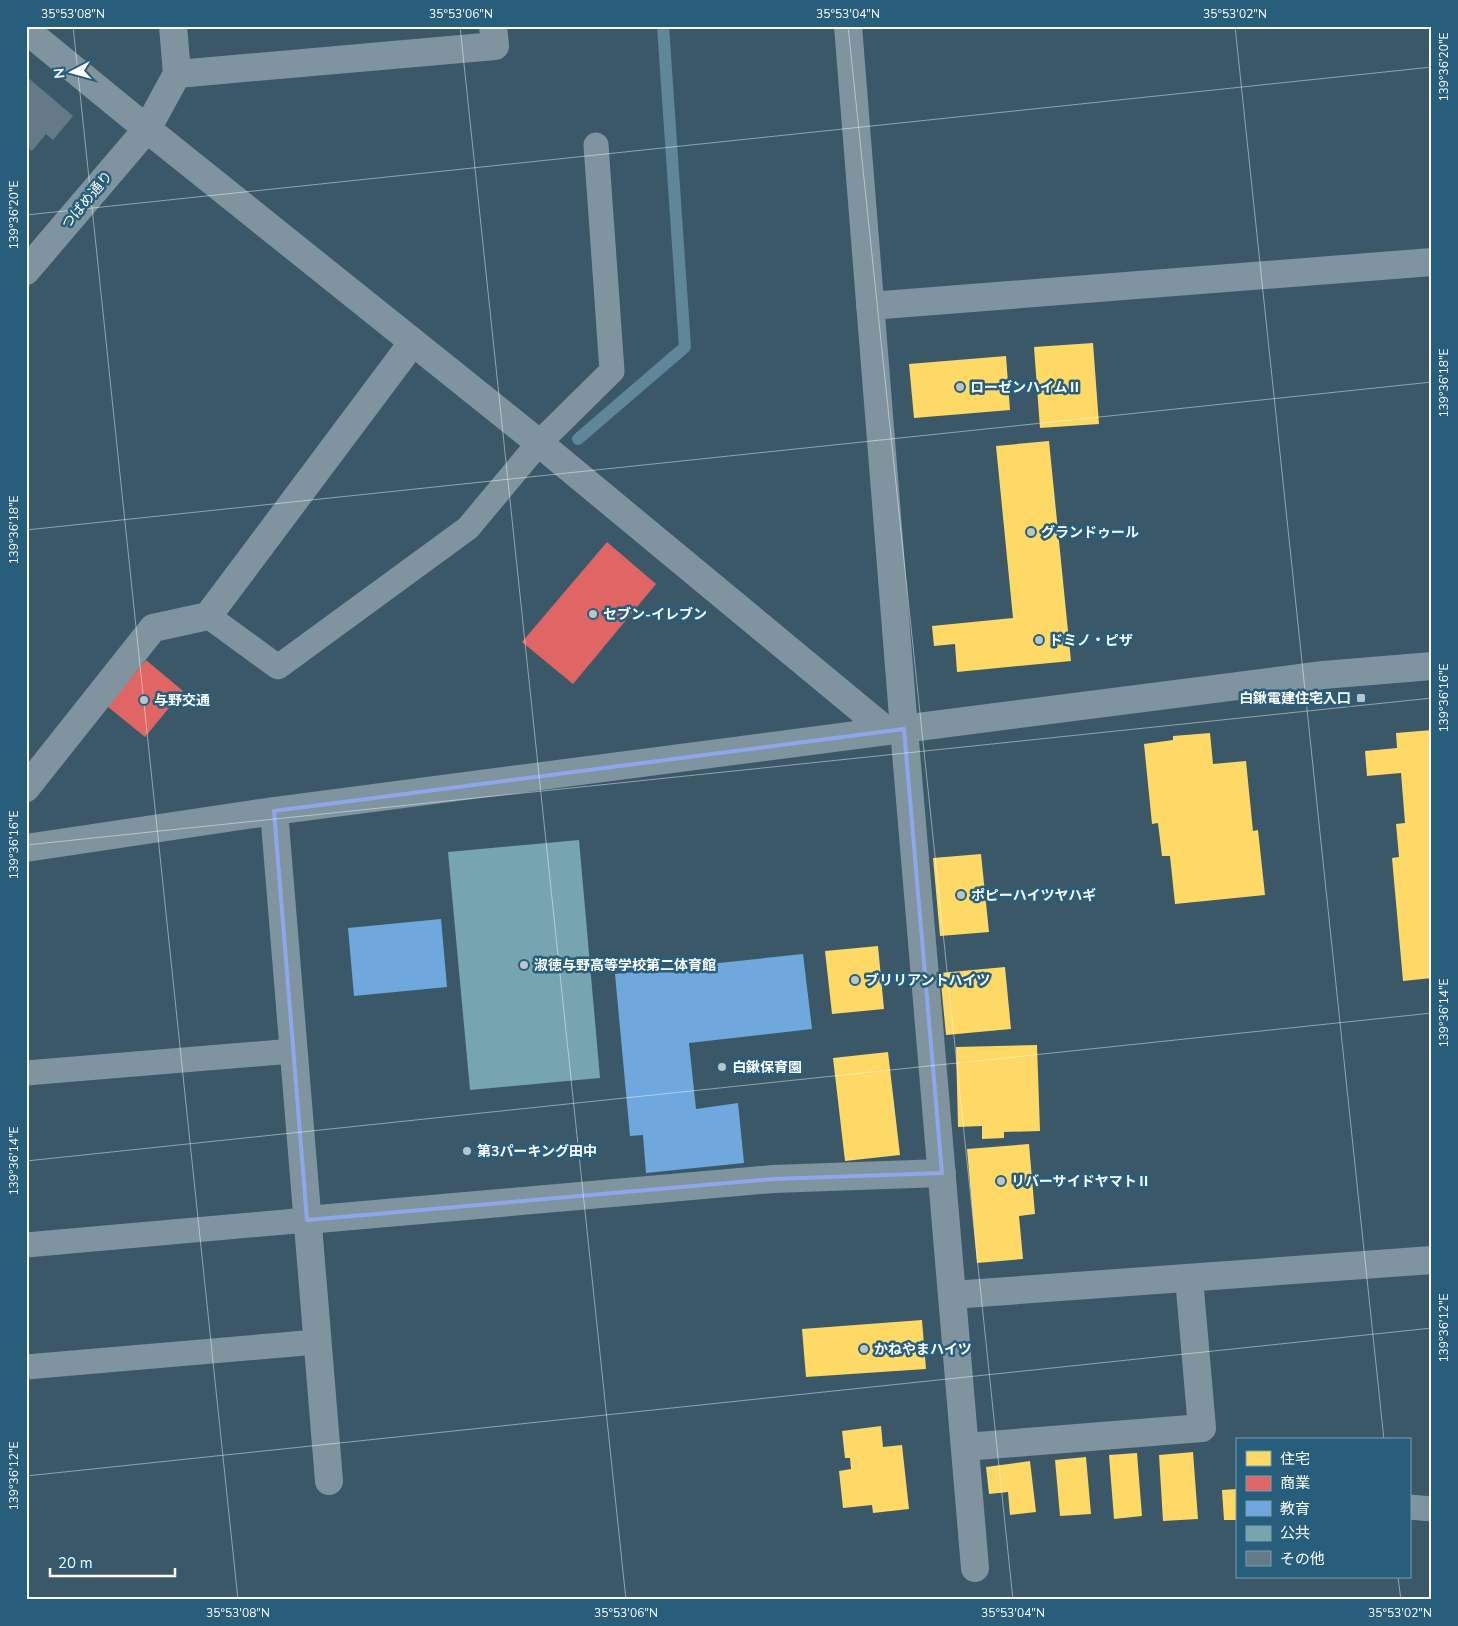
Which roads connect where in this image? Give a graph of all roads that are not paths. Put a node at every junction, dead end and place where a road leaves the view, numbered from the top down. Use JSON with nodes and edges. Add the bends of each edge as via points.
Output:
{"nodes":[{"id":1,"x":173,"y":26,"type":"edge"},
{"id":2,"x":493,"y":26,"type":"edge"},
{"id":3,"x":848,"y":26,"type":"edge"},
{"id":4,"x":26,"y":30,"type":"edge"},
{"id":5,"x":177,"y":74,"type":"junction"},
{"id":6,"x":147,"y":129,"type":"junction"},
{"id":7,"x":596,"y":145,"type":"dead end"},
{"id":8,"x":1432,"y":262,"type":"edge"},
{"id":9,"x":26,"y":271,"type":"edge"},
{"id":10,"x":870,"y":306,"type":"junction"},
{"id":11,"x":413,"y":342,"type":"junction"},
{"id":12,"x":539,"y":443,"type":"junction"},
{"id":13,"x":208,"y":616,"type":"junction"},
{"id":14,"x":1432,"y":666,"type":"edge"},
{"id":15,"x":896,"y":730,"type":"junction"},
{"id":16,"x":26,"y":788,"type":"edge"},
{"id":17,"x":274,"y":811,"type":"junction"},
{"id":18,"x":26,"y":848,"type":"edge"},
{"id":19,"x":293,"y":1051,"type":"junction"},
{"id":20,"x":26,"y":1073,"type":"edge"},
{"id":21,"x":942,"y":1173,"type":"junction"},
{"id":22,"x":307,"y":1220,"type":"junction"},
{"id":23,"x":26,"y":1245,"type":"edge"},
{"id":24,"x":1432,"y":1260,"type":"edge"},
{"id":25,"x":1189,"y":1278,"type":"junction"},
{"id":26,"x":952,"y":1295,"type":"junction"},
{"id":27,"x":317,"y":1342,"type":"junction"},
{"id":28,"x":26,"y":1367,"type":"edge"},
{"id":29,"x":965,"y":1447,"type":"junction"},
{"id":30,"x":329,"y":1481,"type":"dead end"},
{"id":31,"x":1410,"y":1507,"type":"edge"},
{"id":32,"x":1432,"y":1509,"type":"edge"},
{"id":33,"x":975,"y":1568,"type":"dead end"}],
"edges":[{"from":1,"to":5,"type":"street"},
{"from":2,"to":5,"type":"street","via":[[494,46]]},
{"from":3,"to":10,"type":"street"},
{"from":4,"to":6,"type":"street"},
{"from":5,"to":6,"type":"street","name":"つばめ通り"},
{"from":6,"to":9,"type":"street","name":"つばめ通り"},
{"from":6,"to":11,"type":"street"},
{"from":7,"to":12,"type":"lane","via":[[612,370]]},
{"from":8,"to":10,"type":"street"},
{"from":10,"to":15,"type":"street"},
{"from":11,"to":12,"type":"street"},
{"from":11,"to":13,"type":"street"},
{"from":12,"to":13,"type":"lane","via":[[468,528],[278,667]]},
{"from":12,"to":15,"type":"street"},
{"from":13,"to":16,"type":"street","via":[[153,628]]},
{"from":14,"to":15,"type":"street","via":[[1323,675]]},
{"from":15,"to":17,"type":"street"},
{"from":15,"to":21,"type":"street"},
{"from":17,"to":18,"type":"street"},
{"from":17,"to":19,"type":"street"},
{"from":19,"to":20,"type":"lane"},
{"from":19,"to":22,"type":"street"},
{"from":21,"to":22,"type":"street","via":[[773,1179]]},
{"from":21,"to":26,"type":"street"},
{"from":22,"to":23,"type":"lane"},
{"from":22,"to":27,"type":"street"},
{"from":24,"to":25,"type":"street"},
{"from":25,"to":26,"type":"street"},
{"from":25,"to":29,"type":"street","via":[[1202,1428]]},
{"from":26,"to":29,"type":"street"},
{"from":27,"to":28,"type":"lane"},
{"from":27,"to":30,"type":"street"},
{"from":29,"to":33,"type":"street"},
{"from":31,"to":32,"type":"lane"}]}
